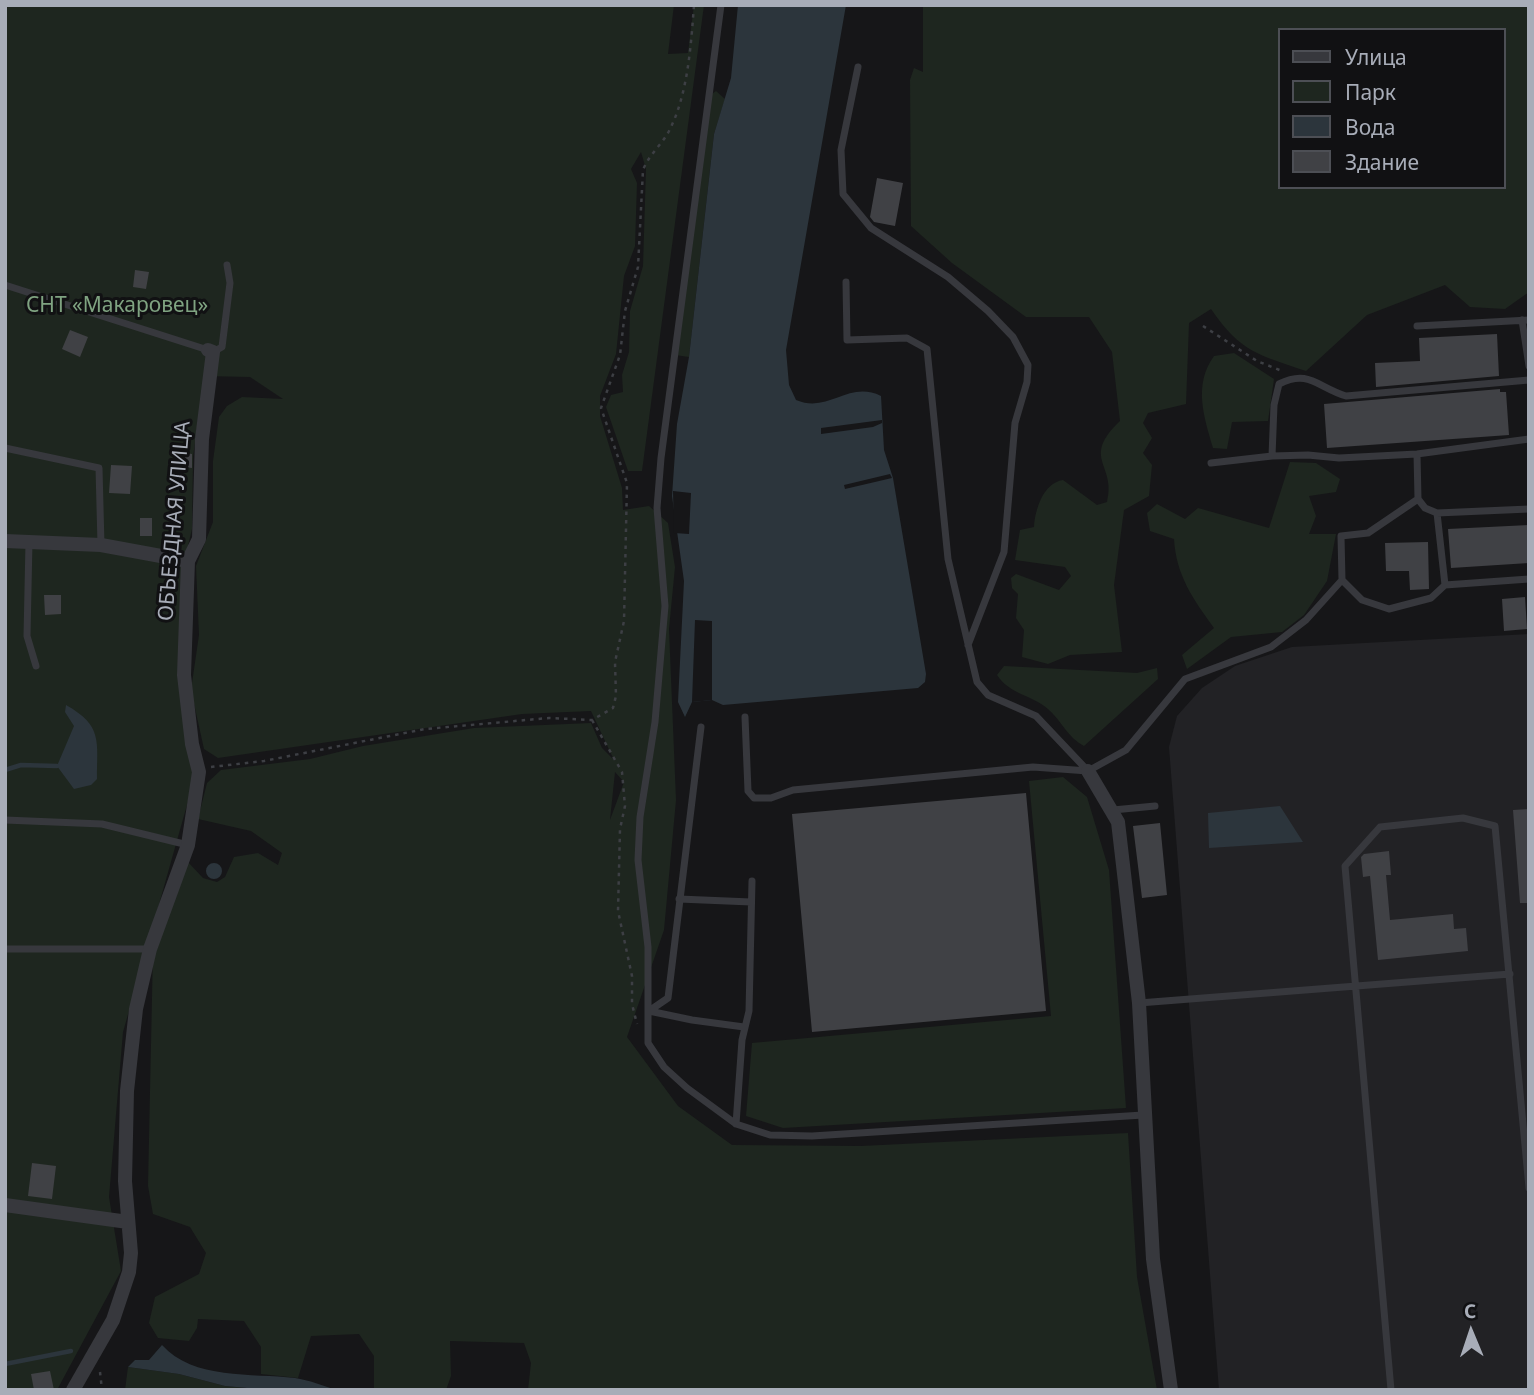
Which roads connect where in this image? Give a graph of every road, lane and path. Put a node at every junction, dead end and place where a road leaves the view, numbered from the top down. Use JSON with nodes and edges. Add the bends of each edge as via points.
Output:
{"nodes":[{"id":1,"x":694,"y":5,"type":"edge"},
{"id":2,"x":721,"y":5,"type":"edge"},
{"id":3,"x":858,"y":67,"type":"dead end"},
{"id":4,"x":227,"y":265,"type":"dead end"},
{"id":5,"x":846,"y":282,"type":"dead end"},
{"id":6,"x":5,"y":285,"type":"edge"},
{"id":7,"x":1525,"y":320,"type":"edge"},
{"id":8,"x":1203,"y":326,"type":"dead end"},
{"id":9,"x":1417,"y":326,"type":"dead end"},
{"id":10,"x":210,"y":351,"type":"junction"},
{"id":11,"x":1529,"y":366,"type":"edge"},
{"id":12,"x":1294,"y":377,"type":"junction"},
{"id":13,"x":1529,"y":380,"type":"edge"},
{"id":14,"x":1529,"y":439,"type":"edge"},
{"id":15,"x":5,"y":448,"type":"edge"},
{"id":16,"x":1417,"y":454,"type":"junction"},
{"id":17,"x":1272,"y":456,"type":"junction"},
{"id":18,"x":1211,"y":463,"type":"dead end"},
{"id":19,"x":1418,"y":499,"type":"junction"},
{"id":20,"x":1529,"y":509,"type":"edge"},
{"id":21,"x":1437,"y":513,"type":"junction"},
{"id":22,"x":5,"y":541,"type":"edge"},
{"id":23,"x":29,"y":541,"type":"junction"},
{"id":24,"x":101,"y":545,"type":"junction"},
{"id":25,"x":188,"y":561,"type":"junction"},
{"id":26,"x":1529,"y":579,"type":"edge"},
{"id":27,"x":1342,"y":580,"type":"junction"},
{"id":28,"x":1445,"y":585,"type":"junction"},
{"id":29,"x":968,"y":645,"type":"junction"},
{"id":30,"x":36,"y":666,"type":"dead end"},
{"id":31,"x":745,"y":717,"type":"dead end"},
{"id":32,"x":592,"y":720,"type":"junction"},
{"id":33,"x":701,"y":727,"type":"dead end"},
{"id":34,"x":1088,"y":771,"type":"junction"},
{"id":35,"x":199,"y":772,"type":"junction"},
{"id":36,"x":1155,"y":806,"type":"dead end"},
{"id":37,"x":1113,"y":810,"type":"junction"},
{"id":38,"x":5,"y":820,"type":"edge"},
{"id":39,"x":188,"y":845,"type":"junction"},
{"id":40,"x":752,"y":881,"type":"dead end"},
{"id":41,"x":679,"y":899,"type":"junction"},
{"id":42,"x":751,"y":902,"type":"junction"},
{"id":43,"x":5,"y":948,"type":"edge"},
{"id":44,"x":150,"y":948,"type":"junction"},
{"id":45,"x":1510,"y":974,"type":"junction"},
{"id":46,"x":1355,"y":986,"type":"junction"},
{"id":47,"x":1139,"y":1003,"type":"junction"},
{"id":48,"x":649,"y":1010,"type":"junction"},
{"id":49,"x":744,"y":1027,"type":"junction"},
{"id":50,"x":648,"y":1043,"type":"junction"},
{"id":51,"x":1143,"y":1115,"type":"junction"},
{"id":52,"x":736,"y":1124,"type":"junction"},
{"id":53,"x":1527,"y":1148,"type":"edge"},
{"id":54,"x":1529,"y":1188,"type":"edge"},
{"id":55,"x":5,"y":1205,"type":"edge"},
{"id":56,"x":128,"y":1222,"type":"junction"},
{"id":57,"x":74,"y":1390,"type":"edge"},
{"id":58,"x":1171,"y":1390,"type":"edge"},
{"id":59,"x":1391,"y":1390,"type":"edge"}],
"edges":[{"from":1,"to":32,"type":"path","via":[[677,113],[643,170],[638,267],[625,311],[620,355],[603,397],[603,414],[627,483],[624,621],[615,662],[613,708]]},
{"from":2,"to":48,"type":"lane","via":[[658,496],[665,606],[638,860],[648,947]]},
{"from":3,"to":29,"type":"lane","via":[[841,150],[843,194],[871,228],[948,277],[988,311],[1013,337],[1028,365],[1015,423],[1004,552]]},
{"from":4,"to":10,"type":"lane","via":[[230,284],[222,347]]},
{"from":5,"to":29,"type":"lane","via":[[847,340],[907,338],[927,349],[948,559]]},
{"from":6,"to":10,"type":"lane"},
{"from":7,"to":9,"type":"lane"},
{"from":7,"to":11,"type":"lane"},
{"from":8,"to":12,"type":"path","via":[[1256,361]]},
{"from":10,"to":25,"type":"street","name":"ОБЪЕЗДНАЯ УЛИЦА","via":[[199,538]]},
{"from":12,"to":13,"type":"lane","via":[[1310,378],[1325,390],[1346,396]]},
{"from":12,"to":17,"type":"lane","via":[[1279,384]]},
{"from":14,"to":16,"type":"lane"},
{"from":15,"to":24,"type":"lane","via":[[99,468]]},
{"from":16,"to":17,"type":"lane"},
{"from":16,"to":19,"type":"lane"},
{"from":17,"to":18,"type":"lane"},
{"from":19,"to":21,"type":"lane"},
{"from":19,"to":27,"type":"lane","via":[[1368,533],[1341,536]]},
{"from":20,"to":21,"type":"lane"},
{"from":21,"to":28,"type":"lane"},
{"from":22,"to":23,"type":"street"},
{"from":23,"to":24,"type":"street"},
{"from":23,"to":30,"type":"lane","via":[[27,636]]},
{"from":24,"to":25,"type":"street"},
{"from":25,"to":35,"type":"street","name":"ОБЪЕЗДНАЯ УЛИЦА","via":[[184,675]]},
{"from":26,"to":28,"type":"lane"},
{"from":27,"to":28,"type":"lane","via":[[1362,600],[1389,610],[1431,598]]},
{"from":27,"to":34,"type":"lane","via":[[1306,620],[1271,647],[1185,679],[1126,750]]},
{"from":29,"to":34,"type":"lane","via":[[977,682],[988,695],[1036,716]]},
{"from":31,"to":34,"type":"lane","via":[[748,791],[754,798],[793,790],[1032,768]]},
{"from":32,"to":35,"type":"path","via":[[549,718],[425,729]]},
{"from":32,"to":50,"type":"path","via":[[622,772],[625,806],[618,911],[633,981],[634,1016]]},
{"from":33,"to":41,"type":"lane"},
{"from":34,"to":37,"type":"street"},
{"from":35,"to":39,"type":"street","name":"ОБЪЕЗДНАЯ УЛИЦА"},
{"from":36,"to":37,"type":"lane"},
{"from":37,"to":47,"type":"street"},
{"from":38,"to":39,"type":"lane","via":[[102,824]]},
{"from":39,"to":44,"type":"street","name":"ОБЪЕЗДНАЯ УЛИЦА"},
{"from":40,"to":42,"type":"lane"},
{"from":41,"to":42,"type":"lane"},
{"from":41,"to":48,"type":"lane","via":[[668,998]]},
{"from":42,"to":49,"type":"lane","via":[[749,1011]]},
{"from":43,"to":44,"type":"lane"},
{"from":44,"to":56,"type":"street","name":"ОБЪЕЗДНАЯ УЛИЦА","via":[[136,1009],[127,1091]]},
{"from":45,"to":46,"type":"lane"},
{"from":45,"to":46,"type":"lane","via":[[1495,826],[1463,818],[1380,827],[1345,866]]},
{"from":45,"to":53,"type":"lane"},
{"from":46,"to":47,"type":"lane"},
{"from":46,"to":59,"type":"lane"},
{"from":47,"to":51,"type":"street"},
{"from":48,"to":49,"type":"lane"},
{"from":48,"to":50,"type":"lane"},
{"from":49,"to":52,"type":"lane"},
{"from":50,"to":52,"type":"lane","via":[[664,1067]]},
{"from":51,"to":52,"type":"lane","via":[[812,1136],[770,1135]]},
{"from":51,"to":58,"type":"street","via":[[1153,1259]]},
{"from":53,"to":54,"type":"lane"},
{"from":55,"to":56,"type":"street"},
{"from":56,"to":57,"type":"street","name":"ОБЪЕЗДНАЯ УЛИЦА","via":[[131,1252],[124,1293]]}]}
